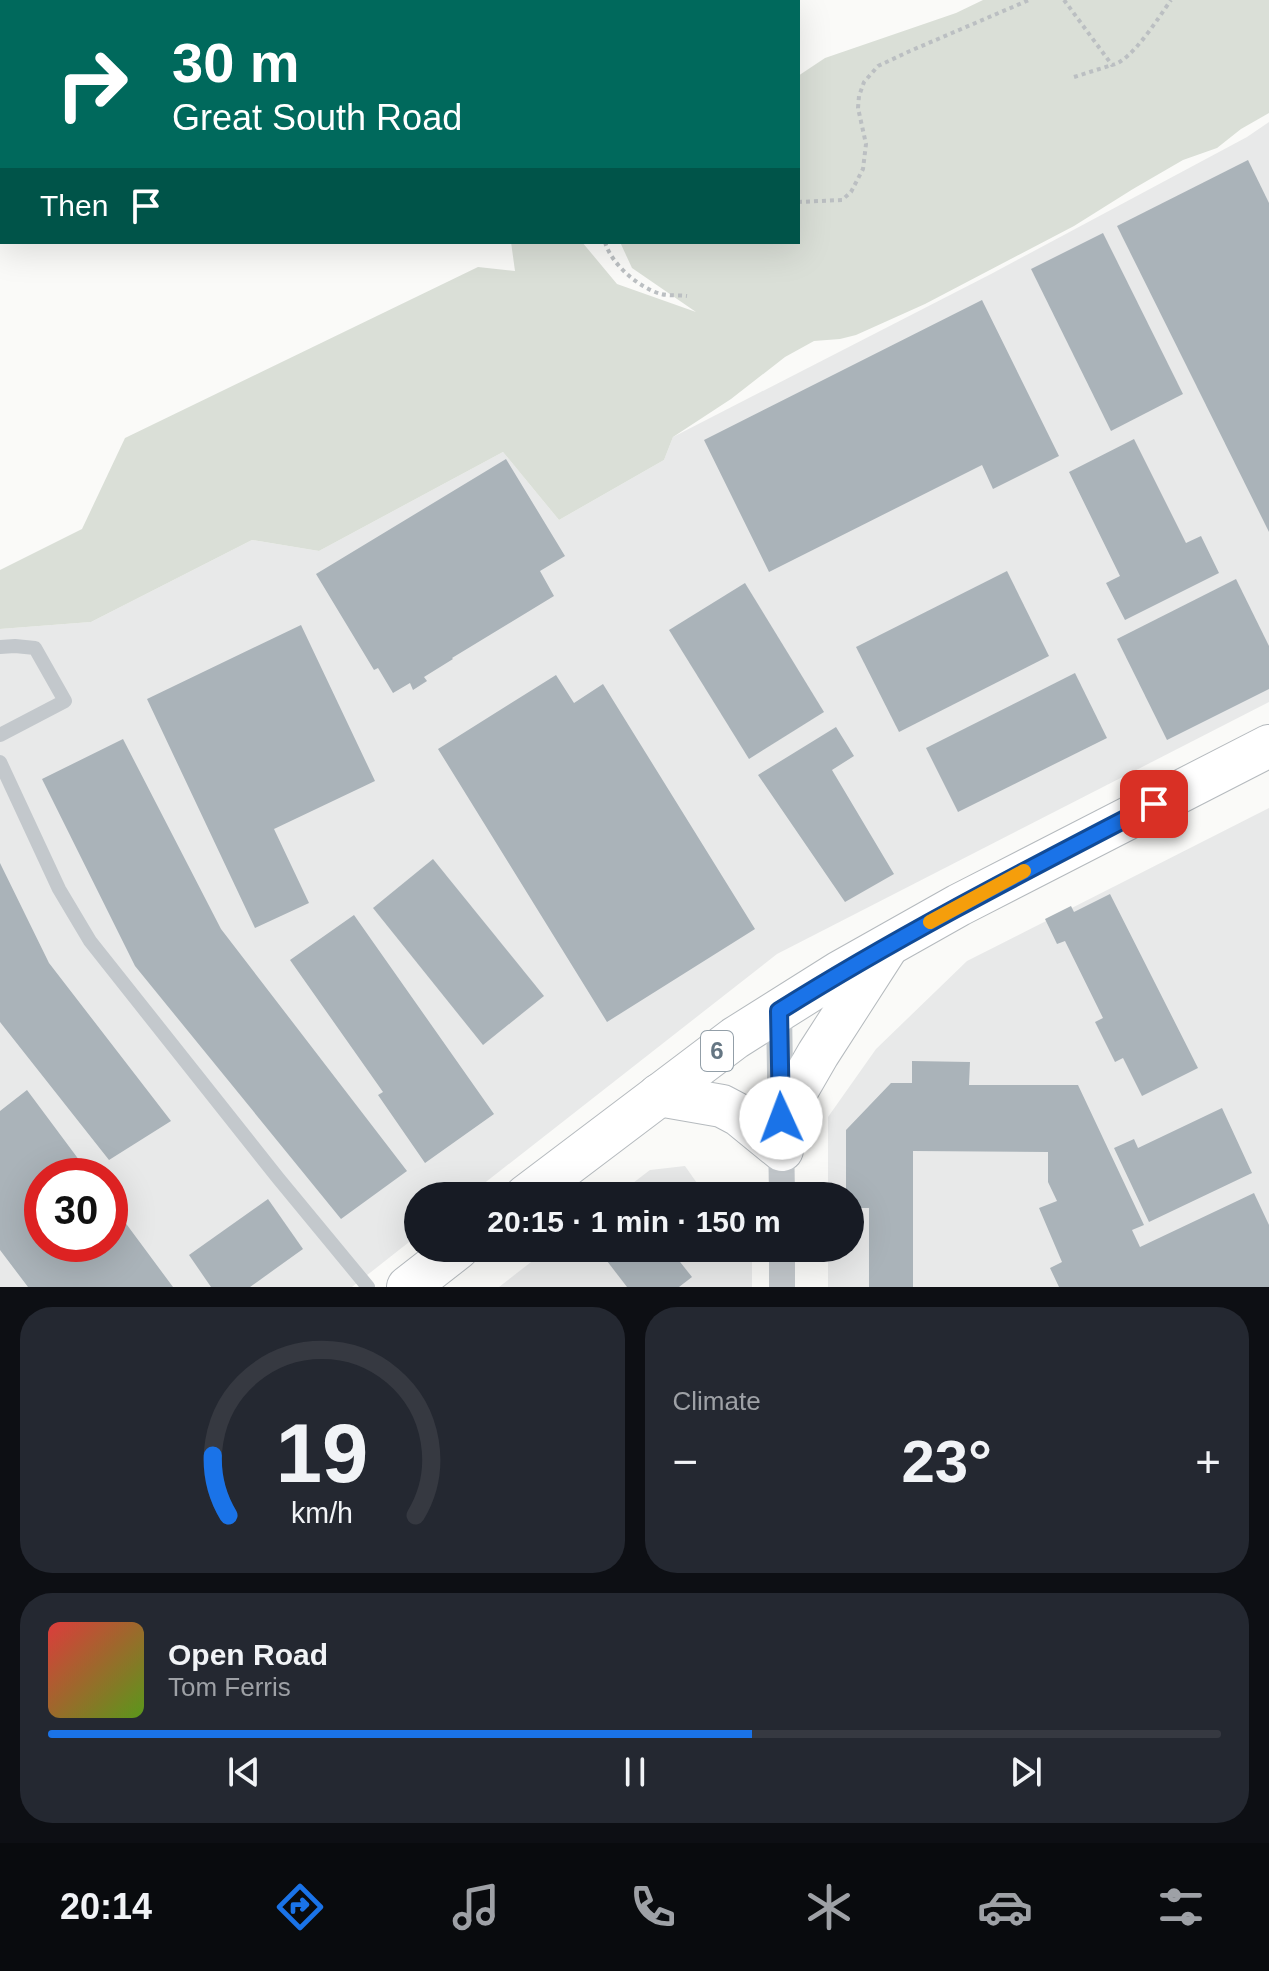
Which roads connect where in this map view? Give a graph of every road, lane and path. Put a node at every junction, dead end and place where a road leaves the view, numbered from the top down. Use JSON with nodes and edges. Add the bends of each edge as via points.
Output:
{"nodes":[{"id":1,"x":1029,"y":0,"type":"edge"},
{"id":2,"x":1064,"y":0,"type":"edge"},
{"id":3,"x":1171,"y":0,"type":"edge"},
{"id":4,"x":1112,"y":65,"type":"junction"},
{"id":5,"x":1074,"y":77,"type":"dead end"},
{"id":6,"x":800,"y":202,"type":"edge"},
{"id":7,"x":606,"y":244,"type":"edge"},
{"id":8,"x":687,"y":296,"type":"dead end"},
{"id":9,"x":0,"y":647,"type":"edge"},
{"id":10,"x":0,"y":735,"type":"edge"},
{"id":11,"x":1269,"y":746,"type":"edge"},
{"id":12,"x":0,"y":762,"type":"edge"},
{"id":13,"x":888,"y":945,"type":"junction"},
{"id":14,"x":779,"y":1011,"type":"junction"},
{"id":15,"x":659,"y":1095,"type":"junction"},
{"id":16,"x":781,"y":1134,"type":"junction"},
{"id":17,"x":544,"y":1182,"type":"edge"},
{"id":18,"x":782,"y":1182,"type":"edge"},
{"id":19,"x":440,"y":1262,"type":"edge"},
{"id":20,"x":782,"y":1262,"type":"edge"},
{"id":21,"x":368,"y":1287,"type":"edge"},
{"id":22,"x":408,"y":1287,"type":"edge"},
{"id":23,"x":782,"y":1287,"type":"edge"}],
"edges":[{"from":1,"to":6,"type":"path","via":[[878,66],[859,96],[866,144],[863,169],[851,192],[842,200]]},
{"from":2,"to":4,"type":"path"},
{"from":3,"to":4,"type":"path","via":[[1121,64]]},
{"from":4,"to":5,"type":"path"},
{"from":7,"to":8,"type":"path","via":[[616,263],[640,284],[661,294]]},
{"from":9,"to":10,"type":"lane","via":[[35,648],[65,701]]},
{"from":11,"to":13,"type":"main road","number":"6"},
{"from":12,"to":21,"type":"lane","via":[[59,889],[90,941]]},
{"from":13,"to":14,"type":"main road","number":"6"},
{"from":13,"to":16,"type":"main road","via":[[818,1054]]},
{"from":14,"to":15,"type":"main road","number":"6"},
{"from":14,"to":16,"type":"street"},
{"from":15,"to":16,"type":"main road","via":[[722,1106]]},
{"from":15,"to":17,"type":"main road","number":"6"},
{"from":16,"to":18,"type":"street"},
{"from":19,"to":22,"type":"main road"},
{"from":20,"to":23,"type":"street"}]}
